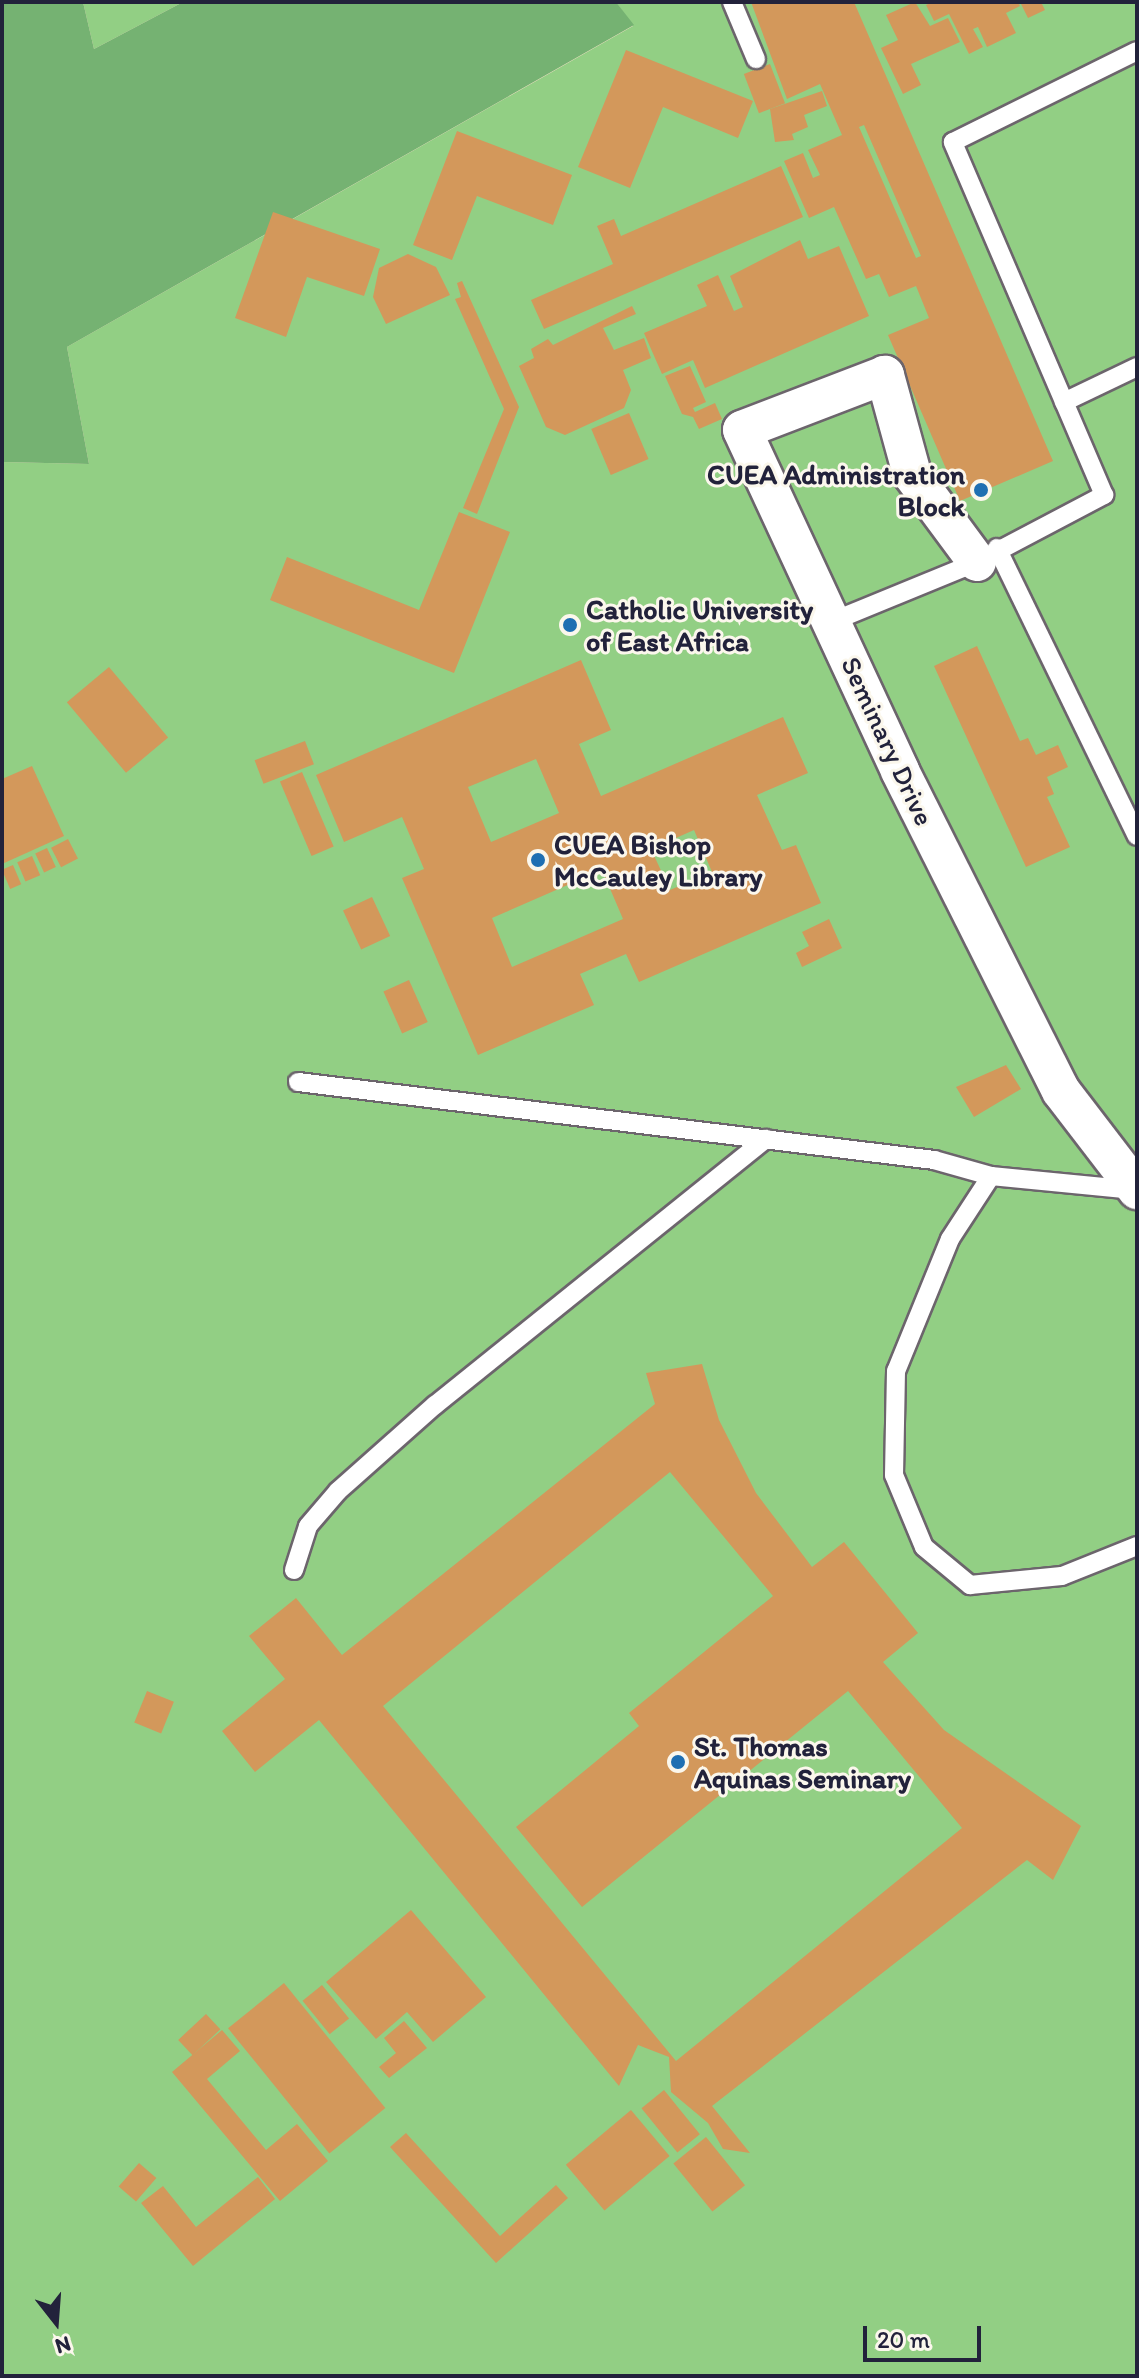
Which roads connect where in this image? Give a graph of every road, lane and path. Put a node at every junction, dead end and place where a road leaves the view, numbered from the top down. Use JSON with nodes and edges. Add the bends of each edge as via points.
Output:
{"nodes":[{"id":1,"x":732,"y":2,"type":"edge"},
{"id":2,"x":1137,"y":51,"type":"edge"},
{"id":3,"x":756,"y":59,"type":"dead end"},
{"id":4,"x":1137,"y":367,"type":"edge"},
{"id":5,"x":1064,"y":402,"type":"junction"},
{"id":6,"x":987,"y":555,"type":"junction"},
{"id":7,"x":831,"y":622,"type":"junction"},
{"id":8,"x":1137,"y":836,"type":"edge"},
{"id":9,"x":298,"y":1082,"type":"dead end"},
{"id":10,"x":766,"y":1139,"type":"junction"},
{"id":11,"x":991,"y":1176,"type":"junction"},
{"id":12,"x":1137,"y":1190,"type":"edge"},
{"id":13,"x":1137,"y":1546,"type":"edge"},
{"id":14,"x":294,"y":1570,"type":"dead end"}],
"edges":[{"from":1,"to":3,"type":"lane"},
{"from":2,"to":5,"type":"lane","via":[[953,142]]},
{"from":4,"to":5,"type":"lane"},
{"from":5,"to":6,"type":"lane","via":[[1104,495]]},
{"from":6,"to":7,"type":"lane"},
{"from":6,"to":7,"type":"street","name":"Seminary Drive","via":[[912,474],[885,375],[742,430]]},
{"from":6,"to":8,"type":"lane"},
{"from":7,"to":12,"type":"street","name":"Seminary Drive","via":[[1061,1091]]},
{"from":9,"to":10,"type":"lane"},
{"from":10,"to":11,"type":"lane","via":[[934,1160]]},
{"from":10,"to":14,"type":"lane","via":[[435,1405],[338,1491],[308,1526]]},
{"from":11,"to":12,"type":"lane"},
{"from":11,"to":13,"type":"lane","via":[[950,1239],[896,1371],[894,1475],[924,1547],[970,1585],[1062,1576]]}]}
